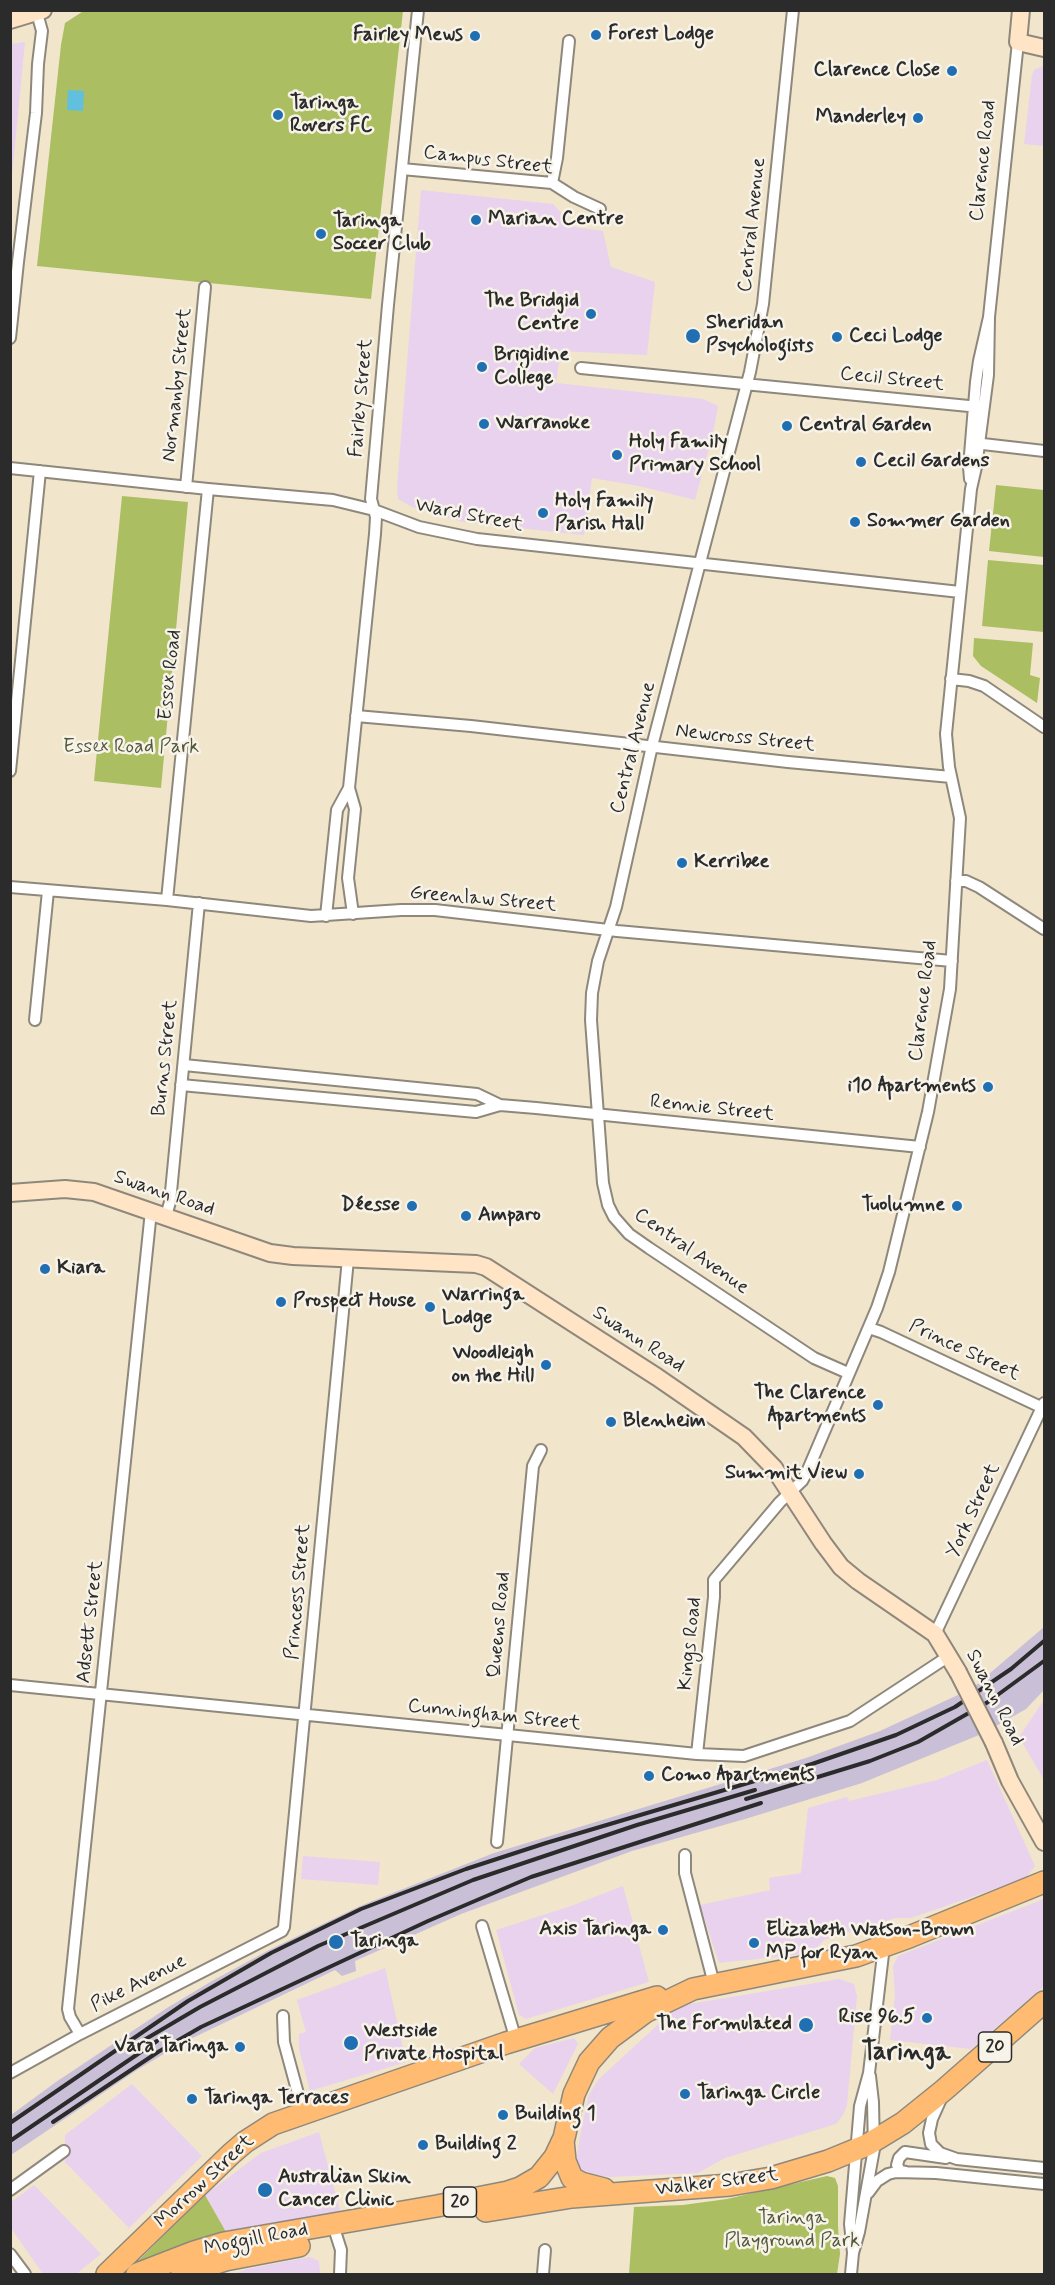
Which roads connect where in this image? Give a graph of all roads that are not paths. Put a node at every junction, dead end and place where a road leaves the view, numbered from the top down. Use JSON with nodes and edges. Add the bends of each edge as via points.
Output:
{"nodes":[{"id":1,"x":418,"y":10,"type":"edge"},
{"id":2,"x":793,"y":10,"type":"edge"},
{"id":3,"x":1021,"y":10,"type":"edge"},
{"id":4,"x":40,"y":12,"type":"edge"},
{"id":5,"x":10,"y":20,"type":"edge"},
{"id":6,"x":569,"y":41,"type":"dead end"},
{"id":7,"x":1018,"y":42,"type":"junction"},
{"id":8,"x":1044,"y":48,"type":"edge"},
{"id":9,"x":402,"y":169,"type":"junction"},
{"id":10,"x":552,"y":183,"type":"junction"},
{"id":11,"x":600,"y":209,"type":"dead end"},
{"id":12,"x":206,"y":288,"type":"dead end"},
{"id":13,"x":10,"y":338,"type":"edge"},
{"id":14,"x":581,"y":368,"type":"dead end"},
{"id":15,"x":746,"y":383,"type":"junction"},
{"id":16,"x":979,"y":407,"type":"junction"},
{"id":17,"x":975,"y":443,"type":"junction"},
{"id":18,"x":1044,"y":451,"type":"edge"},
{"id":19,"x":10,"y":468,"type":"edge"},
{"id":20,"x":40,"y":471,"type":"junction"},
{"id":21,"x":186,"y":487,"type":"junction"},
{"id":22,"x":208,"y":489,"type":"junction"},
{"id":23,"x":374,"y":510,"type":"junction"},
{"id":24,"x":701,"y":565,"type":"junction"},
{"id":25,"x":960,"y":592,"type":"junction"},
{"id":26,"x":951,"y":679,"type":"junction"},
{"id":27,"x":356,"y":717,"type":"junction"},
{"id":28,"x":1044,"y":728,"type":"edge"},
{"id":29,"x":12,"y":735,"type":"edge"},
{"id":30,"x":652,"y":746,"type":"junction"},
{"id":31,"x":10,"y":771,"type":"edge"},
{"id":32,"x":951,"y":777,"type":"junction"},
{"id":33,"x":349,"y":788,"type":"junction"},
{"id":34,"x":956,"y":881,"type":"junction"},
{"id":35,"x":10,"y":888,"type":"edge"},
{"id":36,"x":48,"y":891,"type":"junction"},
{"id":37,"x":167,"y":900,"type":"junction"},
{"id":38,"x":200,"y":903,"type":"junction"},
{"id":39,"x":353,"y":914,"type":"junction"},
{"id":40,"x":326,"y":916,"type":"junction"},
{"id":41,"x":1044,"y":929,"type":"edge"},
{"id":42,"x":608,"y":930,"type":"junction"},
{"id":43,"x":952,"y":961,"type":"junction"},
{"id":44,"x":35,"y":1020,"type":"dead end"},
{"id":45,"x":184,"y":1065,"type":"junction"},
{"id":46,"x":181,"y":1085,"type":"junction"},
{"id":47,"x":500,"y":1105,"type":"junction"},
{"id":48,"x":597,"y":1115,"type":"junction"},
{"id":49,"x":920,"y":1147,"type":"junction"},
{"id":50,"x":10,"y":1193,"type":"edge"},
{"id":51,"x":158,"y":1213,"type":"junction"},
{"id":52,"x":348,"y":1259,"type":"junction"},
{"id":53,"x":869,"y":1328,"type":"junction"},
{"id":54,"x":848,"y":1373,"type":"junction"},
{"id":55,"x":1044,"y":1406,"type":"edge"},
{"id":56,"x":541,"y":1450,"type":"dead end"},
{"id":57,"x":789,"y":1492,"type":"junction"},
{"id":58,"x":935,"y":1634,"type":"junction"},
{"id":59,"x":949,"y":1656,"type":"junction"},
{"id":60,"x":10,"y":1686,"type":"edge"},
{"id":61,"x":102,"y":1696,"type":"junction"},
{"id":62,"x":305,"y":1715,"type":"junction"},
{"id":63,"x":508,"y":1736,"type":"junction"},
{"id":64,"x":697,"y":1754,"type":"junction"},
{"id":65,"x":497,"y":1842,"type":"dead end"},
{"id":66,"x":1044,"y":1842,"type":"edge"},
{"id":67,"x":685,"y":1855,"type":"dead end"},
{"id":68,"x":1044,"y":1882,"type":"edge"},
{"id":69,"x":482,"y":1926,"type":"dead end"},
{"id":70,"x":284,"y":1927,"type":"joint"},
{"id":71,"x":884,"y":1946,"type":"junction"},
{"id":72,"x":714,"y":1984,"type":"junction"},
{"id":73,"x":693,"y":1989,"type":"junction"},
{"id":74,"x":1044,"y":2002,"type":"edge"},
{"id":75,"x":283,"y":2016,"type":"dead end"},
{"id":76,"x":80,"y":2034,"type":"junction"},
{"id":77,"x":516,"y":2040,"type":"junction"},
{"id":78,"x":10,"y":2073,"type":"edge"},
{"id":79,"x":869,"y":2073,"type":"junction"},
{"id":80,"x":945,"y":2090,"type":"junction"},
{"id":81,"x":303,"y":2112,"type":"junction"},
{"id":82,"x":563,"y":2139,"type":"junction"},
{"id":83,"x":866,"y":2145,"type":"junction"},
{"id":84,"x":64,"y":2151,"type":"dead end"},
{"id":85,"x":957,"y":2159,"type":"junction"},
{"id":86,"x":1044,"y":2168,"type":"edge"},
{"id":87,"x":906,"y":2172,"type":"junction"},
{"id":88,"x":1044,"y":2184,"type":"edge"},
{"id":89,"x":10,"y":2190,"type":"edge"},
{"id":90,"x":622,"y":2193,"type":"junction"},
{"id":91,"x":866,"y":2198,"type":"junction"},
{"id":92,"x":335,"y":2232,"type":"junction"},
{"id":93,"x":545,"y":2250,"type":"dead end"},
{"id":94,"x":853,"y":2253,"type":"junction"},
{"id":95,"x":10,"y":2254,"type":"edge"},
{"id":96,"x":25,"y":2274,"type":"edge"},
{"id":97,"x":107,"y":2274,"type":"edge"},
{"id":98,"x":137,"y":2274,"type":"edge"},
{"id":99,"x":182,"y":2274,"type":"edge"},
{"id":100,"x":340,"y":2274,"type":"edge"},
{"id":101,"x":543,"y":2274,"type":"edge"},
{"id":102,"x":851,"y":2274,"type":"edge"}],
"edges":[{"from":1,"to":9,"type":"street","name":"Fairley Street"},
{"from":2,"to":15,"type":"street","name":"Central Avenue","via":[[763,304]]},
{"from":3,"to":7,"type":"main road","name":"Clarence Road"},
{"from":4,"to":5,"type":"main road"},
{"from":4,"to":13,"type":"street","via":[[36,113]]},
{"from":6,"to":10,"type":"street"},
{"from":7,"to":8,"type":"main road"},
{"from":7,"to":16,"type":"street","name":"Clarence Road","via":[[989,316],[979,361]]},
{"from":9,"to":10,"type":"street","name":"Campus Street"},
{"from":9,"to":23,"type":"street","name":"Fairley Street","via":[[371,499]]},
{"from":10,"to":11,"type":"street","name":"Campus Street"},
{"from":12,"to":21,"type":"street","name":"Normanby Street"},
{"from":14,"to":15,"type":"street","name":"Cecil Street"},
{"from":15,"to":16,"type":"street","name":"Cecil Street"},
{"from":15,"to":24,"type":"street","name":"Central Avenue"},
{"from":16,"to":17,"type":"street","name":"Clarence Road"},
{"from":17,"to":18,"type":"street"},
{"from":17,"to":25,"type":"street","name":"Clarence Road","via":[[969,467],[971,489]]},
{"from":19,"to":20,"type":"street","name":"Ward Street"},
{"from":20,"to":21,"type":"street","name":"Ward Street"},
{"from":20,"to":29,"type":"street"},
{"from":21,"to":22,"type":"street","name":"Ward Street"},
{"from":22,"to":23,"type":"street","name":"Ward Street","via":[[333,500]]},
{"from":22,"to":37,"type":"street","name":"Essex Road"},
{"from":23,"to":24,"type":"street","name":"Ward Street","via":[[419,527],[461,536]]},
{"from":23,"to":27,"type":"street","name":"Fairley Street","via":[[375,534]]},
{"from":24,"to":25,"type":"street","name":"Ward Street"},
{"from":24,"to":30,"type":"street","name":"Central Avenue"},
{"from":25,"to":26,"type":"street","name":"Clarence Road"},
{"from":26,"to":28,"type":"street","via":[[984,686]]},
{"from":26,"to":32,"type":"street","name":"Clarence Road","via":[[946,734]]},
{"from":27,"to":30,"type":"street","name":"Newcross Street"},
{"from":27,"to":33,"type":"street","name":"Fairley Street"},
{"from":29,"to":31,"type":"street"},
{"from":30,"to":32,"type":"street","name":"Newcross Street"},
{"from":30,"to":42,"type":"street","name":"Central Avenue"},
{"from":32,"to":34,"type":"street","name":"Clarence Road","via":[[960,818]]},
{"from":33,"to":39,"type":"street","name":"Fairley Street","via":[[355,809],[348,878]]},
{"from":33,"to":40,"type":"street","name":"Fairley Street","via":[[337,810]]},
{"from":34,"to":41,"type":"street","via":[[979,886]]},
{"from":34,"to":43,"type":"street","name":"Clarence Road"},
{"from":35,"to":36,"type":"street","name":"Greenlaw Street"},
{"from":36,"to":37,"type":"street","name":"Greenlaw Street"},
{"from":36,"to":44,"type":"street"},
{"from":37,"to":38,"type":"street","name":"Greenlaw Street"},
{"from":38,"to":40,"type":"street","name":"Greenlaw Street"},
{"from":38,"to":45,"type":"street","name":"Burns Street"},
{"from":39,"to":40,"type":"street","name":"Greenlaw Street"},
{"from":39,"to":42,"type":"street","name":"Greenlaw Street","via":[[435,910]]},
{"from":42,"to":43,"type":"street","name":"Greenlaw Street"},
{"from":42,"to":48,"type":"street","name":"Central Avenue","via":[[591,999]]},
{"from":43,"to":49,"type":"street","name":"Clarence Road"},
{"from":45,"to":46,"type":"street","name":"Burns Street"},
{"from":45,"to":47,"type":"street","name":"Rennie Street","via":[[477,1094]]},
{"from":46,"to":47,"type":"street","name":"Rennie Street","via":[[476,1112]]},
{"from":46,"to":51,"type":"street","name":"Burns Street","via":[[170,1202]]},
{"from":47,"to":48,"type":"street","name":"Rennie Street"},
{"from":48,"to":49,"type":"street","name":"Rennie Street"},
{"from":48,"to":54,"type":"street","name":"Central Avenue","via":[[605,1196],[614,1216],[629,1234],[814,1358]]},
{"from":49,"to":53,"type":"street","name":"Clarence Road","via":[[889,1272]]},
{"from":50,"to":51,"type":"main road","name":"Swann Road","via":[[82,1189]]},
{"from":51,"to":52,"type":"main road","name":"Swann Road","via":[[270,1253]]},
{"from":51,"to":61,"type":"street","name":"Adsett Street"},
{"from":52,"to":57,"type":"main road","name":"Swann Road","via":[[476,1264],[486,1268],[730,1426],[763,1455]]},
{"from":52,"to":62,"type":"street","name":"Princess Street"},
{"from":53,"to":54,"type":"street","name":"Clarence Road"},
{"from":53,"to":55,"type":"street","name":"Prince Street"},
{"from":54,"to":57,"type":"street","name":"Clarence Road","via":[[807,1472]]},
{"from":55,"to":58,"type":"street","name":"York Street"},
{"from":56,"to":63,"type":"street","name":"Queens Road","via":[[533,1466]]},
{"from":57,"to":58,"type":"main road","name":"Swann Road","via":[[841,1567]]},
{"from":57,"to":64,"type":"street","name":"Kings Road","via":[[714,1580]]},
{"from":58,"to":59,"type":"main road","name":"Swann Road"},
{"from":59,"to":64,"type":"street","name":"Cunningham Street","via":[[850,1721],[755,1754]]},
{"from":59,"to":66,"type":"main road","name":"Swann Road","bridge":true},
{"from":60,"to":61,"type":"street","name":"Cunningham Street"},
{"from":61,"to":62,"type":"street","name":"Cunningham Street"},
{"from":61,"to":76,"type":"street","name":"Adsett Street","via":[[68,2009]]},
{"from":62,"to":63,"type":"street","name":"Cunningham Street"},
{"from":62,"to":70,"type":"street","name":"Princess Street"},
{"from":63,"to":64,"type":"street","name":"Cunningham Street"},
{"from":63,"to":65,"type":"street","name":"Queens Road"},
{"from":67,"to":72,"type":"street","via":[[684,1873]]},
{"from":68,"to":71,"type":"highway","name":"Moggill Road","number":"20"},
{"from":69,"to":77,"type":"street"},
{"from":70,"to":76,"type":"street","name":"Pike Avenue"},
{"from":71,"to":72,"type":"highway","name":"Moggill Road","number":"20","via":[[829,1963]]},
{"from":71,"to":79,"type":"street"},
{"from":72,"to":73,"type":"highway","name":"Moggill Road","number":"20"},
{"from":73,"to":77,"type":"highway","name":"Morrow Street","number":"20"},
{"from":73,"to":82,"type":"highway","name":"Moggill Road","number":"20","via":[[637,2018],[597,2050],[579,2080]]},
{"from":74,"to":80,"type":"highway","name":"Walker Street","number":"20"},
{"from":75,"to":81,"type":"street","via":[[284,2042]]},
{"from":76,"to":78,"type":"street","name":"Pike Avenue"},
{"from":77,"to":81,"type":"highway","name":"Morrow Street","number":"20"},
{"from":79,"to":83,"type":"street","via":[[873,2102]]},
{"from":79,"to":83,"type":"street","via":[[861,2102]]},
{"from":80,"to":83,"type":"highway","name":"Walker Street","number":"20","via":[[893,2130]]},
{"from":80,"to":85,"type":"street","via":[[930,2125],[930,2141],[940,2153]]},
{"from":81,"to":97,"type":"highway","name":"Morrow Street","number":"20","via":[[268,2127],[241,2145]]},
{"from":82,"to":90,"type":"highway","via":[[572,2178]]},
{"from":82,"to":92,"type":"highway","name":"Moggill Road","number":"20","via":[[546,2170],[514,2190]]},
{"from":83,"to":90,"type":"highway","name":"Walker Street","number":"20","via":[[799,2171],[755,2181]]},
{"from":83,"to":91,"type":"street"},
{"from":83,"to":94,"type":"street","via":[[850,2224]]},
{"from":84,"to":89,"type":"street"},
{"from":85,"to":86,"type":"street"},
{"from":85,"to":87,"type":"street","via":[[905,2152],[897,2165]]},
{"from":87,"to":88,"type":"street"},
{"from":87,"to":91,"type":"street","via":[[883,2177]]},
{"from":90,"to":92,"type":"highway","name":"Moggill Road","number":"20","via":[[545,2200]]},
{"from":91,"to":94,"type":"street"},
{"from":92,"to":98,"type":"highway","name":"Moggill Road","number":"20","via":[[224,2243]]},
{"from":92,"to":99,"type":"highway","name":"Moggill Road","number":"20"},
{"from":92,"to":100,"type":"street","via":[[341,2250]]},
{"from":93,"to":101,"type":"street"},
{"from":94,"to":102,"type":"street"},
{"from":95,"to":96,"type":"street"}]}
